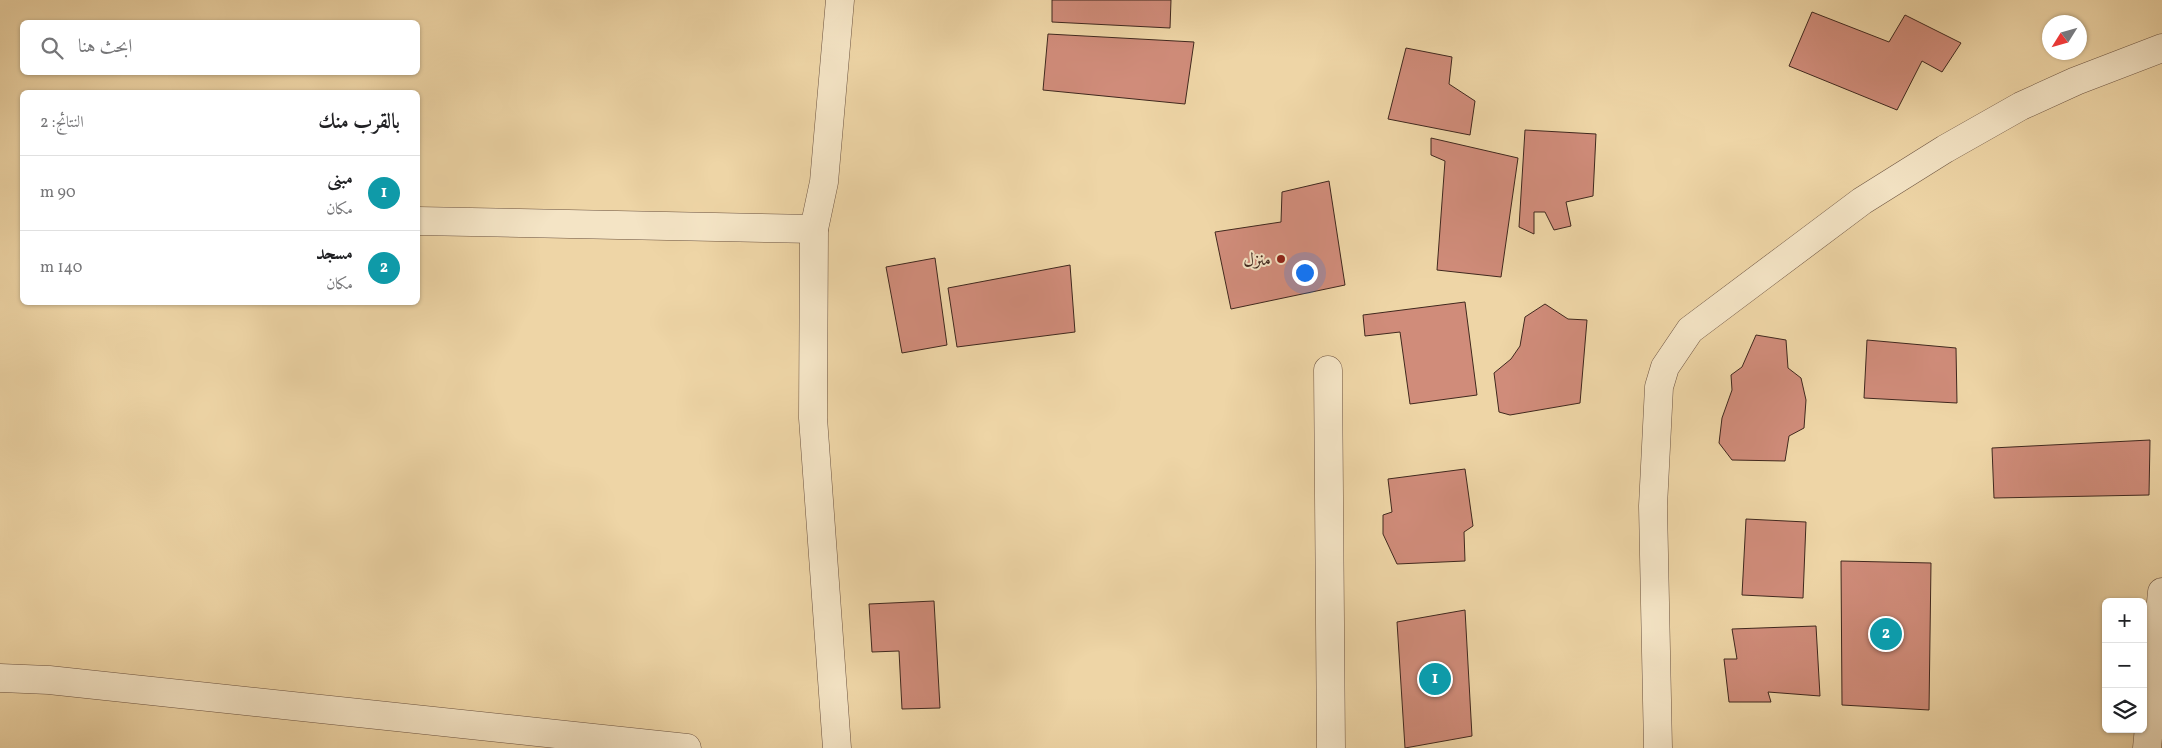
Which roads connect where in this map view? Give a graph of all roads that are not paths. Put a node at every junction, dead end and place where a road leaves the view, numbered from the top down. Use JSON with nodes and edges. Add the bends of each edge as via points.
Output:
{"nodes":[{"id":1,"x":840,"y":0,"type":"edge"},
{"id":2,"x":2162,"y":48,"type":"edge"},
{"id":3,"x":420,"y":220,"type":"edge"},
{"id":4,"x":814,"y":229,"type":"junction"},
{"id":5,"x":1328,"y":370,"type":"dead end"},
{"id":6,"x":2162,"y":592,"type":"edge"},
{"id":7,"x":0,"y":678,"type":"edge"},
{"id":8,"x":686,"y":748,"type":"edge"},
{"id":9,"x":837,"y":748,"type":"edge"},
{"id":10,"x":1331,"y":748,"type":"edge"},
{"id":11,"x":1658,"y":748,"type":"edge"},
{"id":12,"x":2147,"y":748,"type":"edge"}],
"edges":[{"from":1,"to":4,"type":"street","via":[[824,182]]},
{"from":2,"to":11,"type":"street","via":[[2021,106],[1944,149],[1862,202],[1690,330],[1665,367],[1659,387],[1653,506]]},
{"from":3,"to":4,"type":"street"},
{"from":4,"to":9,"type":"street","via":[[814,418]]},
{"from":5,"to":10,"type":"street"},
{"from":6,"to":12,"type":"street"},
{"from":7,"to":8,"type":"street","via":[[68,682]]}]}
